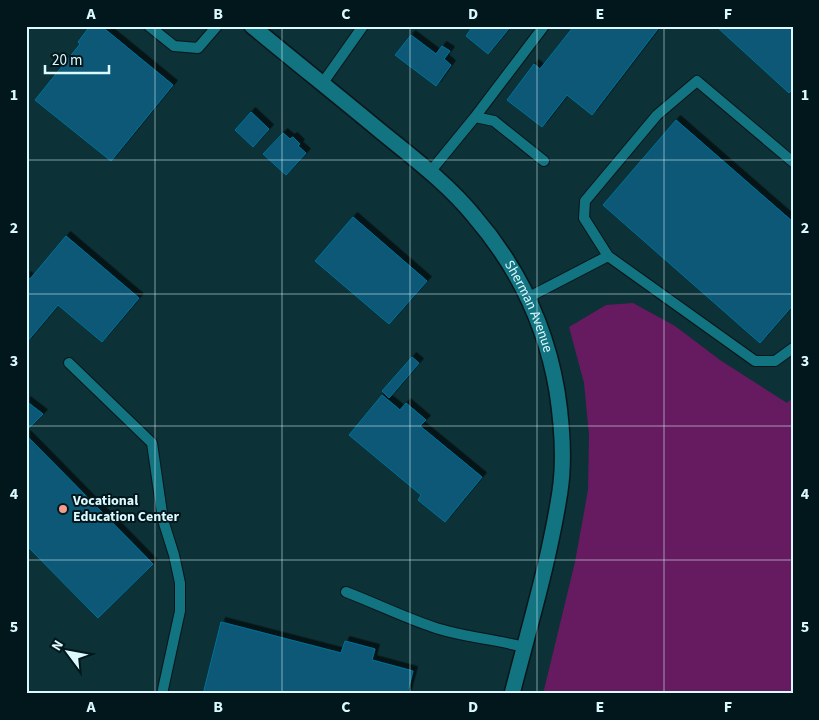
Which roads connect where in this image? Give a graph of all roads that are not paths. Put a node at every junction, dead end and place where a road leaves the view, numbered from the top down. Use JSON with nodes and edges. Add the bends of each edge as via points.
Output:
{"nodes":[{"id":1,"x":149,"y":26,"type":"edge"},
{"id":2,"x":217,"y":26,"type":"edge"},
{"id":3,"x":252,"y":26,"type":"edge"},
{"id":4,"x":363,"y":26,"type":"edge"},
{"id":5,"x":544,"y":26,"type":"edge"},
{"id":6,"x":322,"y":84,"type":"junction"},
{"id":7,"x":475,"y":117,"type":"junction"},
{"id":8,"x":544,"y":161,"type":"dead end"},
{"id":9,"x":793,"y":162,"type":"edge"},
{"id":10,"x":430,"y":172,"type":"junction"},
{"id":11,"x":608,"y":256,"type":"junction"},
{"id":12,"x":529,"y":297,"type":"junction"},
{"id":13,"x":793,"y":348,"type":"edge"},
{"id":14,"x":69,"y":363,"type":"dead end"},
{"id":15,"x":346,"y":592,"type":"dead end"},
{"id":16,"x":524,"y":647,"type":"junction"},
{"id":17,"x":162,"y":694,"type":"edge"},
{"id":18,"x":512,"y":694,"type":"edge"}],
"edges":[{"from":1,"to":2,"type":"lane","via":[[174,46],[198,48]]},
{"from":3,"to":6,"type":"main road","name":"Sherman Avenue"},
{"from":4,"to":6,"type":"lane"},
{"from":5,"to":7,"type":"lane"},
{"from":6,"to":10,"type":"main road","name":"Sherman Avenue"},
{"from":7,"to":8,"type":"lane","via":[[494,121]]},
{"from":7,"to":10,"type":"lane"},
{"from":9,"to":11,"type":"lane","via":[[697,81],[657,115],[585,201],[584,218]]},
{"from":10,"to":12,"type":"main road","name":"Sherman Avenue","via":[[474,215]]},
{"from":11,"to":12,"type":"lane"},
{"from":11,"to":13,"type":"lane","via":[[755,361],[775,361]]},
{"from":12,"to":16,"type":"main road","name":"Sherman Avenue","via":[[552,364],[562,445],[560,490]]},
{"from":14,"to":17,"type":"lane","via":[[152,443],[163,520],[180,584],[180,611]]},
{"from":15,"to":16,"type":"lane","via":[[433,627]]},
{"from":16,"to":18,"type":"main road","name":"Sherman Avenue"}]}
